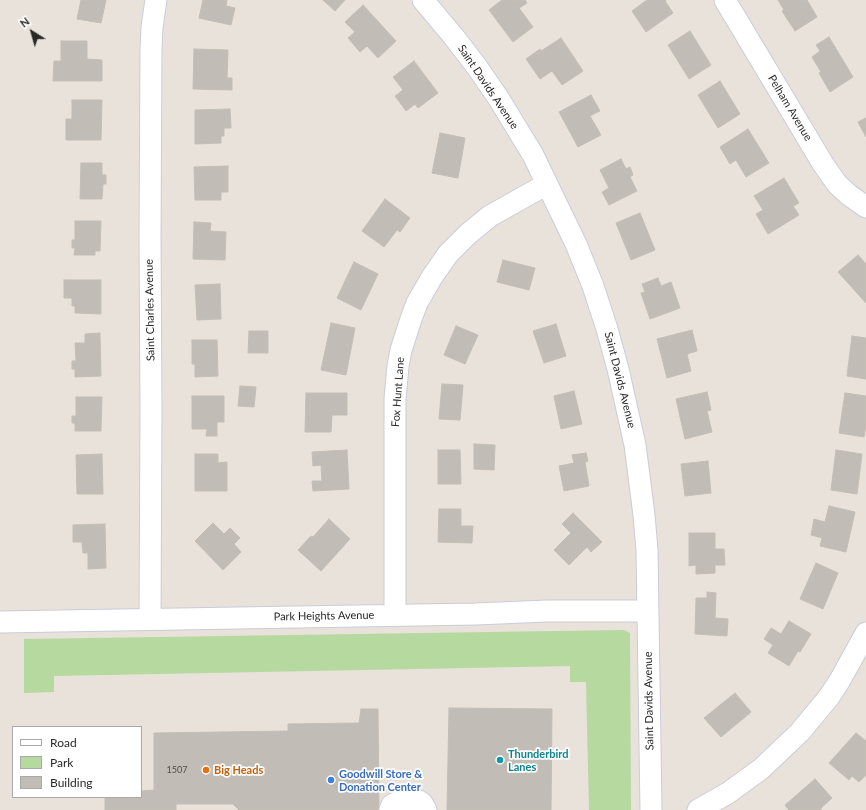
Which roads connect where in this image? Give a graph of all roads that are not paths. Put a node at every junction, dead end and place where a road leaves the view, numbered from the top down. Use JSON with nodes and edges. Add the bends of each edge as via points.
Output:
{"nodes":[{"id":1,"x":156,"y":0,"type":"edge"},
{"id":2,"x":423,"y":0,"type":"edge"},
{"id":3,"x":725,"y":0,"type":"edge"},
{"id":4,"x":546,"y":184,"type":"junction"},
{"id":5,"x":866,"y":207,"type":"edge"},
{"id":6,"x":648,"y":611,"type":"junction"},
{"id":7,"x":395,"y":615,"type":"junction"},
{"id":8,"x":150,"y":620,"type":"junction"},
{"id":9,"x":0,"y":622,"type":"edge"},
{"id":10,"x":866,"y":633,"type":"edge"},
{"id":11,"x":390,"y":810,"type":"edge"},
{"id":12,"x":400,"y":810,"type":"edge"},
{"id":13,"x":418,"y":810,"type":"edge"},
{"id":14,"x":426,"y":810,"type":"edge"},
{"id":15,"x":651,"y":810,"type":"edge"},
{"id":16,"x":698,"y":810,"type":"edge"}],
"edges":[{"from":1,"to":8,"type":"street","name":"Saint Charles Avenue","via":[[151,57]]},
{"from":2,"to":4,"type":"street","name":"Saint Davids Avenue","via":[[499,99],[533,155]]},
{"from":3,"to":5,"type":"street","name":"Pelham Avenue","via":[[823,164],[837,184]]},
{"from":4,"to":6,"type":"street","name":"Saint Davids Avenue","via":[[576,244],[593,286],[618,369],[635,445],[644,515]]},
{"from":4,"to":7,"type":"street","name":"Fox Hunt Lane","via":[[490,216],[448,254],[432,277],[411,319],[400,356],[395,399]]},
{"from":6,"to":7,"type":"street","name":"Park Heights Avenue"},
{"from":6,"to":15,"type":"street","name":"Saint Davids Avenue"},
{"from":7,"to":8,"type":"street","name":"Park Heights Avenue"},
{"from":8,"to":9,"type":"street","name":"Park Heights Avenue"},
{"from":10,"to":16,"type":"street","via":[[829,697],[800,732],[760,769],[728,793]]},
{"from":11,"to":14,"type":"street","via":[[392,805],[398,802],[417,800]]},
{"from":12,"to":13,"type":"street"}]}
